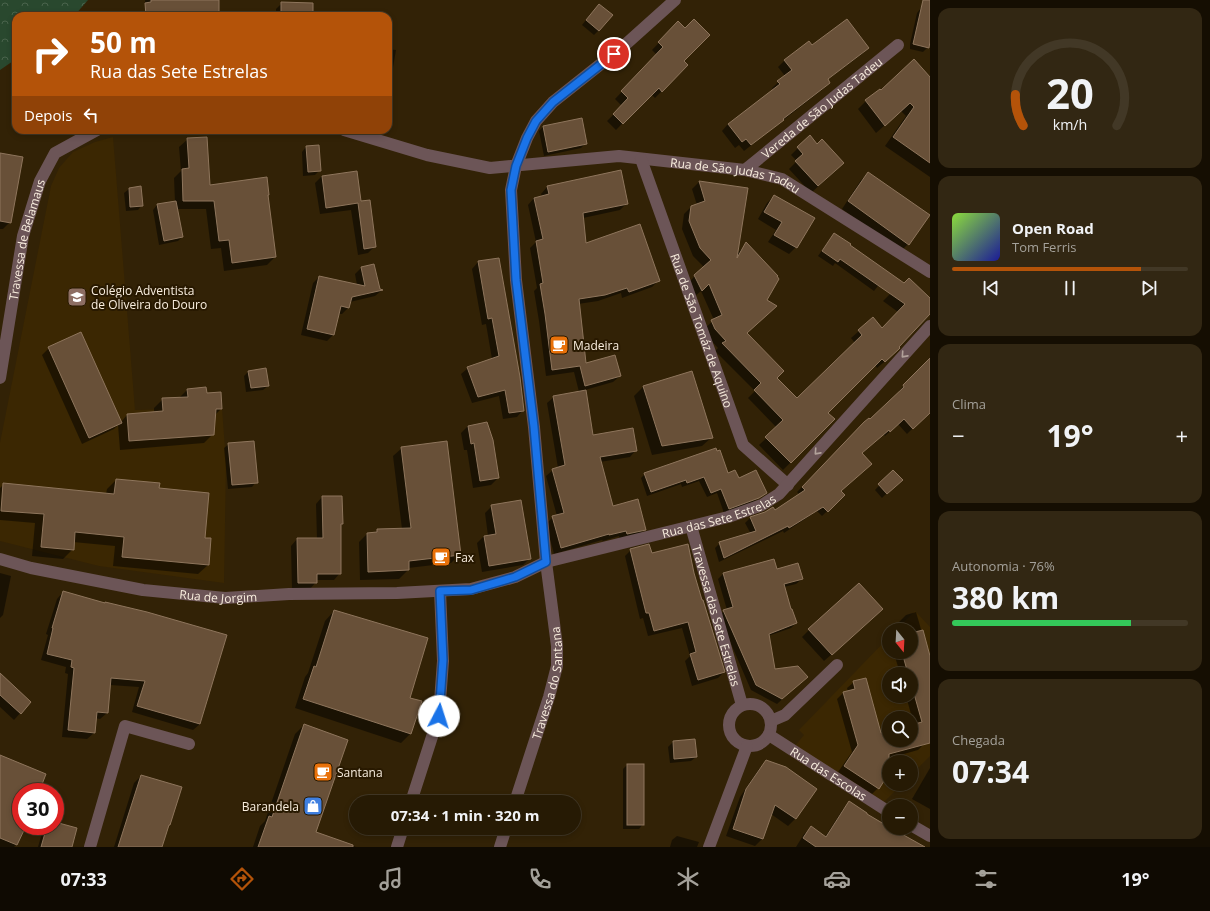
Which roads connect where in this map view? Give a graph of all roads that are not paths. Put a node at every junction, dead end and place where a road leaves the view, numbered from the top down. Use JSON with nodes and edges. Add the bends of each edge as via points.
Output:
{"nodes":[{"id":1,"x":675,"y":0,"type":"edge"},
{"id":2,"x":898,"y":45,"type":"dead end"},
{"id":3,"x":90,"y":134,"type":"edge"},
{"id":4,"x":357,"y":134,"type":"edge"},
{"id":5,"x":641,"y":159,"type":"junction"},
{"id":6,"x":516,"y":166,"type":"junction"},
{"id":7,"x":745,"y":170,"type":"junction"},
{"id":8,"x":930,"y":272,"type":"edge"},
{"id":9,"x":930,"y":326,"type":"edge"},
{"id":10,"x":0,"y":378,"type":"edge"},
{"id":11,"x":788,"y":484,"type":"junction"},
{"id":12,"x":691,"y":526,"type":"junction"},
{"id":13,"x":0,"y":559,"type":"edge"},
{"id":14,"x":546,"y":562,"type":"junction"},
{"id":15,"x":440,"y":591,"type":"junction"},
{"id":16,"x":837,"y":665,"type":"dead end"},
{"id":17,"x":742,"y":704,"type":"junction"},
{"id":18,"x":771,"y":721,"type":"junction"},
{"id":19,"x":769,"y":735,"type":"junction"},
{"id":20,"x":189,"y":744,"type":"dead end"},
{"id":21,"x":747,"y":746,"type":"junction"},
{"id":22,"x":413,"y":795,"type":"edge"},
{"id":23,"x":516,"y":795,"type":"edge"},
{"id":24,"x":882,"y":808,"type":"edge"},
{"id":25,"x":918,"y":829,"type":"edge"},
{"id":26,"x":401,"y":835,"type":"edge"},
{"id":27,"x":504,"y":835,"type":"edge"},
{"id":28,"x":930,"y":836,"type":"edge"},
{"id":29,"x":90,"y":847,"type":"edge"},
{"id":30,"x":397,"y":847,"type":"edge"},
{"id":31,"x":500,"y":847,"type":"edge"},
{"id":32,"x":710,"y":847,"type":"edge"}],
"edges":[{"from":1,"to":6,"type":"street","name":"Travessa do Santana","via":[[626,44],[553,102],[536,121]]},
{"from":2,"to":7,"type":"street","name":"Vereda de São Judas Tadeu"},
{"from":3,"to":10,"type":"street","name":"Travessa de Belamaus","via":[[55,153],[40,181],[23,236]]},
{"from":4,"to":6,"type":"street","via":[[427,155],[490,168]]},
{"from":5,"to":6,"type":"street","name":"Rua de São Judas Tadeu","via":[[619,156]]},
{"from":5,"to":7,"type":"street","name":"Rua de São Judas Tadeu"},
{"from":5,"to":11,"type":"street","name":"Rua de São Tomáz de Aquino","via":[[743,445]]},
{"from":6,"to":14,"type":"street","name":"Travessa do Santana","via":[[511,190],[516,280],[534,427]]},
{"from":7,"to":8,"type":"street","name":"Rua de São Judas Tadeu","via":[[782,179]]},
{"from":9,"to":11,"type":"street","name":"Rua das Sete Estrelas","one_way":true},
{"from":11,"to":12,"type":"street","name":"Rua das Sete Estrelas","via":[[779,494],[762,505]]},
{"from":12,"to":14,"type":"street","name":"Rua das Sete Estrelas"},
{"from":12,"to":17,"type":"street","name":"Travessa das Sete Estrelas"},
{"from":13,"to":15,"type":"street","name":"Rua de Jorgim","via":[[31,568],[143,590],[225,598]]},
{"from":14,"to":15,"type":"street","name":"Rua das Sete Estrelas","via":[[515,577],[471,590]]},
{"from":14,"to":23,"type":"street","name":"Travessa do Santana","via":[[558,646],[557,666]]},
{"from":15,"to":22,"type":"street","via":[[443,660],[439,716]]},
{"from":16,"to":18,"type":"street","via":[[785,716]]},
{"from":17,"to":18,"type":"street","via":[[760,706]]},
{"from":17,"to":21,"type":"street","via":[[731,714],[729,728],[735,740]]},
{"from":18,"to":19,"type":"street"},
{"from":19,"to":21,"type":"street","via":[[760,744]]},
{"from":19,"to":24,"type":"street","name":"Rua das Escolas"},
{"from":20,"to":29,"type":"street","via":[[125,726]]},
{"from":21,"to":32,"type":"street"},
{"from":25,"to":28,"type":"street"},
{"from":26,"to":30,"type":"street"},
{"from":27,"to":31,"type":"street"}]}
